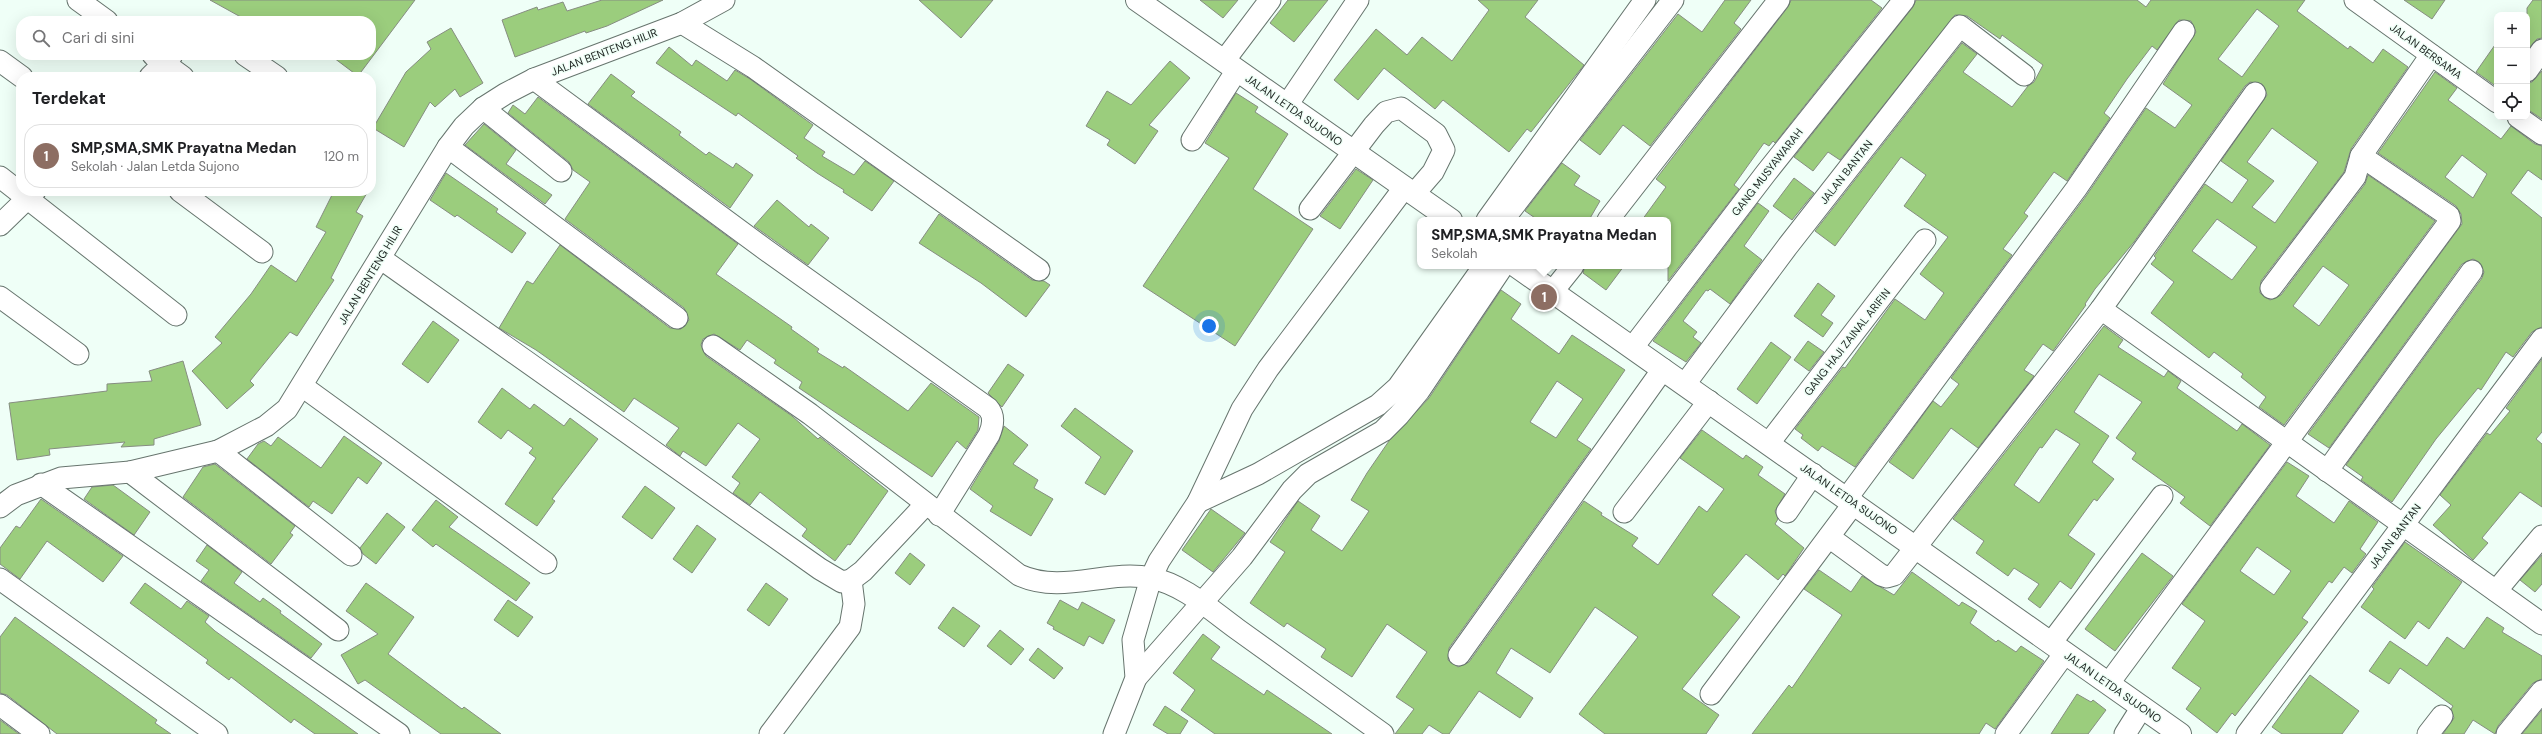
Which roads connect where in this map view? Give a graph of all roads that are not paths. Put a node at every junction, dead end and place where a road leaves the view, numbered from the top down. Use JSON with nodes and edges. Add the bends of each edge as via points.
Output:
{"nodes":[{"id":1,"x":78,"y":0,"type":"edge"},
{"id":2,"x":724,"y":0,"type":"edge"},
{"id":3,"x":1137,"y":0,"type":"edge"},
{"id":4,"x":1270,"y":0,"type":"edge"},
{"id":5,"x":1358,"y":0,"type":"edge"},
{"id":6,"x":1645,"y":0,"type":"edge"},
{"id":7,"x":1673,"y":0,"type":"edge"},
{"id":8,"x":1779,"y":0,"type":"edge"},
{"id":9,"x":1904,"y":0,"type":"edge"},
{"id":10,"x":2361,"y":2,"type":"edge"},
{"id":11,"x":100,"y":16,"type":"edge"},
{"id":12,"x":682,"y":23,"type":"junction"},
{"id":13,"x":2184,"y":31,"type":"dead end"},
{"id":14,"x":2542,"y":50,"type":"edge"},
{"id":15,"x":2431,"y":55,"type":"junction"},
{"id":16,"x":253,"y":60,"type":"edge"},
{"id":17,"x":0,"y":61,"type":"edge"},
{"id":18,"x":160,"y":62,"type":"edge"},
{"id":19,"x":1231,"y":66,"type":"junction"},
{"id":20,"x":2530,"y":67,"type":"edge"},
{"id":21,"x":175,"y":72,"type":"edge"},
{"id":22,"x":270,"y":72,"type":"edge"},
{"id":23,"x":16,"y":73,"type":"edge"},
{"id":24,"x":2024,"y":75,"type":"dead end"},
{"id":25,"x":534,"y":79,"type":"junction"},
{"id":26,"x":2255,"y":93,"type":"dead end"},
{"id":27,"x":2494,"y":100,"type":"edge"},
{"id":28,"x":1287,"y":105,"type":"junction"},
{"id":29,"x":483,"y":108,"type":"junction"},
{"id":30,"x":2522,"y":120,"type":"edge"},
{"id":31,"x":2542,"y":134,"type":"edge"},
{"id":32,"x":1192,"y":140,"type":"dead end"},
{"id":33,"x":448,"y":147,"type":"junction"},
{"id":34,"x":1352,"y":151,"type":"junction"},
{"id":35,"x":2361,"y":156,"type":"junction"},
{"id":36,"x":561,"y":171,"type":"dead end"},
{"id":37,"x":0,"y":177,"type":"edge"},
{"id":38,"x":16,"y":186,"type":"edge"},
{"id":39,"x":1409,"y":191,"type":"junction"},
{"id":40,"x":30,"y":196,"type":"edge"},
{"id":41,"x":34,"y":196,"type":"edge"},
{"id":42,"x":187,"y":196,"type":"edge"},
{"id":43,"x":1310,"y":209,"type":"dead end"},
{"id":44,"x":1447,"y":217,"type":"edge"},
{"id":45,"x":1489,"y":217,"type":"edge"},
{"id":46,"x":1504,"y":217,"type":"edge"},
{"id":47,"x":1610,"y":217,"type":"edge"},
{"id":48,"x":0,"y":226,"type":"edge"},
{"id":49,"x":1925,"y":240,"type":"dead end"},
{"id":50,"x":262,"y":252,"type":"dead end"},
{"id":51,"x":380,"y":258,"type":"junction"},
{"id":52,"x":1482,"y":269,"type":"edge"},
{"id":53,"x":1501,"y":269,"type":"edge"},
{"id":54,"x":1520,"y":269,"type":"edge"},
{"id":55,"x":1570,"y":269,"type":"edge"},
{"id":56,"x":1039,"y":270,"type":"dead end"},
{"id":57,"x":2472,"y":271,"type":"dead end"},
{"id":58,"x":2271,"y":288,"type":"dead end"},
{"id":59,"x":1553,"y":291,"type":"junction"},
{"id":60,"x":0,"y":297,"type":"edge"},
{"id":61,"x":2100,"y":309,"type":"junction"},
{"id":62,"x":176,"y":314,"type":"dead end"},
{"id":63,"x":677,"y":318,"type":"dead end"},
{"id":64,"x":2542,"y":339,"type":"edge"},
{"id":65,"x":712,"y":346,"type":"dead end"},
{"id":66,"x":1632,"y":347,"type":"junction"},
{"id":67,"x":78,"y":354,"type":"dead end"},
{"id":68,"x":1663,"y":369,"type":"junction"},
{"id":69,"x":1685,"y":384,"type":"junction"},
{"id":70,"x":302,"y":386,"type":"junction"},
{"id":71,"x":1709,"y":402,"type":"junction"},
{"id":72,"x":2287,"y":442,"type":"junction"},
{"id":73,"x":1769,"y":443,"type":"junction"},
{"id":74,"x":218,"y":451,"type":"junction"},
{"id":75,"x":2327,"y":471,"type":"junction"},
{"id":76,"x":130,"y":472,"type":"junction"},
{"id":77,"x":1813,"y":474,"type":"junction"},
{"id":78,"x":41,"y":484,"type":"junction"},
{"id":79,"x":2162,"y":496,"type":"dead end"},
{"id":80,"x":1851,"y":500,"type":"junction"},
{"id":81,"x":1198,"y":502,"type":"junction"},
{"id":82,"x":0,"y":507,"type":"edge"},
{"id":83,"x":932,"y":509,"type":"junction"},
{"id":84,"x":1624,"y":512,"type":"dead end"},
{"id":85,"x":1787,"y":512,"type":"dead end"},
{"id":86,"x":2403,"y":526,"type":"junction"},
{"id":87,"x":2542,"y":536,"type":"edge"},
{"id":88,"x":1829,"y":537,"type":"junction"},
{"id":89,"x":1916,"y":546,"type":"junction"},
{"id":90,"x":351,"y":555,"type":"dead end"},
{"id":91,"x":546,"y":564,"type":"dead end"},
{"id":92,"x":1151,"y":578,"type":"junction"},
{"id":93,"x":0,"y":579,"type":"edge"},
{"id":94,"x":851,"y":580,"type":"junction"},
{"id":95,"x":2496,"y":591,"type":"junction"},
{"id":96,"x":1202,"y":604,"type":"junction"},
{"id":97,"x":2542,"y":624,"type":"edge"},
{"id":98,"x":338,"y":630,"type":"dead end"},
{"id":99,"x":2058,"y":648,"type":"junction"},
{"id":100,"x":1459,"y":655,"type":"dead end"},
{"id":101,"x":1136,"y":678,"type":"junction"},
{"id":102,"x":2109,"y":683,"type":"junction"},
{"id":103,"x":2542,"y":691,"type":"edge"},
{"id":104,"x":1711,"y":694,"type":"dead end"},
{"id":105,"x":0,"y":705,"type":"edge"},
{"id":106,"x":2142,"y":707,"type":"junction"},
{"id":107,"x":2442,"y":716,"type":"dead end"},
{"id":108,"x":39,"y":734,"type":"edge"},
{"id":109,"x":217,"y":734,"type":"edge"},
{"id":110,"x":399,"y":734,"type":"edge"},
{"id":111,"x":770,"y":734,"type":"edge"},
{"id":112,"x":1114,"y":734,"type":"edge"},
{"id":113,"x":1383,"y":734,"type":"edge"},
{"id":114,"x":2006,"y":734,"type":"edge"},
{"id":115,"x":2125,"y":734,"type":"edge"},
{"id":116,"x":2180,"y":734,"type":"edge"},
{"id":117,"x":2247,"y":734,"type":"edge"},
{"id":118,"x":2428,"y":734,"type":"edge"},
{"id":119,"x":2507,"y":734,"type":"edge"}],
"edges":[{"from":1,"to":11,"type":"street"},
{"from":2,"to":12,"type":"street","name":"JALAN BENTENG HILIR"},
{"from":3,"to":19,"type":"highway","name":"JALAN LETDA SUJONO"},
{"from":4,"to":19,"type":"street"},
{"from":5,"to":28,"type":"street"},
{"from":6,"to":45,"type":"street"},
{"from":7,"to":46,"type":"street"},
{"from":8,"to":47,"type":"street"},
{"from":9,"to":66,"type":"street","name":"GANG MUSYAWARAH","via":[[1756,185]]},
{"from":10,"to":15,"type":"street","name":"JALAN BERSAMA"},
{"from":12,"to":25,"type":"street","name":"JALAN BENTENG HILIR"},
{"from":12,"to":56,"type":"street","via":[[753,67]]},
{"from":13,"to":80,"type":"street","via":[[2076,189]]},
{"from":14,"to":20,"type":"street"},
{"from":15,"to":27,"type":"street","name":"JALAN BERSAMA"},
{"from":15,"to":35,"type":"street"},
{"from":16,"to":22,"type":"street"},
{"from":17,"to":23,"type":"street"},
{"from":18,"to":21,"type":"street"},
{"from":19,"to":28,"type":"highway","name":"JALAN LETDA SUJONO"},
{"from":19,"to":32,"type":"street"},
{"from":24,"to":69,"type":"street","name":"JALAN BANTAN","via":[[1960,26],[1787,247]]},
{"from":25,"to":29,"type":"street","name":"JALAN BENTENG HILIR"},
{"from":25,"to":83,"type":"street","via":[[990,411],[992,428],[989,435]]},
{"from":26,"to":61,"type":"street"},
{"from":28,"to":34,"type":"highway","name":"JALAN LETDA SUJONO"},
{"from":29,"to":33,"type":"street","name":"JALAN BENTENG HILIR","via":[[464,126]]},
{"from":29,"to":36,"type":"street"},
{"from":30,"to":31,"type":"street"},
{"from":33,"to":51,"type":"street","name":"JALAN BENTENG HILIR"},
{"from":33,"to":63,"type":"street"},
{"from":34,"to":39,"type":"highway","name":"JALAN LETDA SUJONO"},
{"from":34,"to":39,"type":"street","via":[[1386,112],[1401,108],[1436,134],[1444,150],[1433,172]]},
{"from":34,"to":43,"type":"street"},
{"from":35,"to":58,"type":"street","via":[[2355,177]]},
{"from":35,"to":72,"type":"street","via":[[2451,219]]},
{"from":37,"to":38,"type":"street"},
{"from":39,"to":44,"type":"highway","name":"JALAN LETDA SUJONO"},
{"from":39,"to":81,"type":"street","via":[[1268,369],[1242,409]]},
{"from":40,"to":48,"type":"street"},
{"from":41,"to":62,"type":"street"},
{"from":42,"to":50,"type":"street"},
{"from":49,"to":73,"type":"street","name":"GANG HAJI ZAINAL ARIFIN"},
{"from":51,"to":70,"type":"street","name":"JALAN BENTENG HILIR"},
{"from":51,"to":94,"type":"street","via":[[820,569],[842,582]]},
{"from":52,"to":81,"type":"street","via":[[1398,387],[1378,405],[1258,474]]},
{"from":53,"to":96,"type":"street","via":[[1419,391],[1399,416],[1383,431],[1308,474],[1292,490],[1242,557]]},
{"from":54,"to":59,"type":"highway","name":"JALAN LETDA SUJONO"},
{"from":55,"to":59,"type":"street"},
{"from":57,"to":75,"type":"street"},
{"from":59,"to":66,"type":"highway","name":"JALAN LETDA SUJONO"},
{"from":60,"to":67,"type":"street"},
{"from":61,"to":72,"type":"street"},
{"from":61,"to":89,"type":"street"},
{"from":64,"to":86,"type":"street","name":"JALAN BANTAN"},
{"from":65,"to":83,"type":"street","via":[[810,414]]},
{"from":66,"to":68,"type":"highway","name":"JALAN LETDA SUJONO"},
{"from":68,"to":69,"type":"highway","name":"JALAN LETDA SUJONO"},
{"from":68,"to":100,"type":"street"},
{"from":69,"to":71,"type":"highway","name":"JALAN LETDA SUJONO"},
{"from":70,"to":74,"type":"street","name":"JALAN BENTENG HILIR","via":[[287,409],[266,426]]},
{"from":70,"to":91,"type":"street"},
{"from":71,"to":73,"type":"highway","name":"JALAN LETDA SUJONO"},
{"from":71,"to":84,"type":"street"},
{"from":72,"to":75,"type":"street"},
{"from":72,"to":102,"type":"street"},
{"from":73,"to":77,"type":"highway","name":"JALAN LETDA SUJONO"},
{"from":74,"to":76,"type":"street","name":"JALAN BENTENG HILIR"},
{"from":74,"to":90,"type":"street"},
{"from":75,"to":86,"type":"street"},
{"from":76,"to":78,"type":"street","name":"JALAN BENTENG HILIR","via":[[61,478]]},
{"from":76,"to":98,"type":"street"},
{"from":77,"to":80,"type":"highway","name":"JALAN LETDA SUJONO"},
{"from":77,"to":85,"type":"street"},
{"from":78,"to":82,"type":"street","name":"JALAN BENTENG HILIR","via":[[16,495]]},
{"from":78,"to":110,"type":"street"},
{"from":79,"to":99,"type":"street"},
{"from":80,"to":88,"type":"street"},
{"from":80,"to":89,"type":"highway","name":"JALAN LETDA SUJONO"},
{"from":81,"to":92,"type":"street"},
{"from":83,"to":92,"type":"street","via":[[1008,568],[1029,580],[1060,584],[1118,578]]},
{"from":83,"to":94,"type":"street"},
{"from":86,"to":95,"type":"street"},
{"from":86,"to":117,"type":"street","name":"JALAN BANTAN"},
{"from":87,"to":95,"type":"street"},
{"from":88,"to":89,"type":"street","via":[[1887,577],[1894,575]]},
{"from":88,"to":104,"type":"street"},
{"from":89,"to":99,"type":"highway","name":"JALAN LETDA SUJONO"},
{"from":92,"to":96,"type":"street","via":[[1174,587]]},
{"from":92,"to":101,"type":"street","via":[[1133,640]]},
{"from":93,"to":109,"type":"street"},
{"from":94,"to":111,"type":"street","via":[[854,604],[850,627]]},
{"from":95,"to":97,"type":"street"},
{"from":96,"to":101,"type":"street"},
{"from":96,"to":113,"type":"street"},
{"from":99,"to":102,"type":"highway","name":"JALAN LETDA SUJONO"},
{"from":99,"to":114,"type":"street"},
{"from":101,"to":112,"type":"street"},
{"from":102,"to":106,"type":"highway","name":"JALAN LETDA SUJONO"},
{"from":103,"to":119,"type":"street"},
{"from":105,"to":108,"type":"street"},
{"from":106,"to":115,"type":"street"},
{"from":106,"to":116,"type":"highway","name":"JALAN LETDA SUJONO"},
{"from":107,"to":118,"type":"street"}]}
